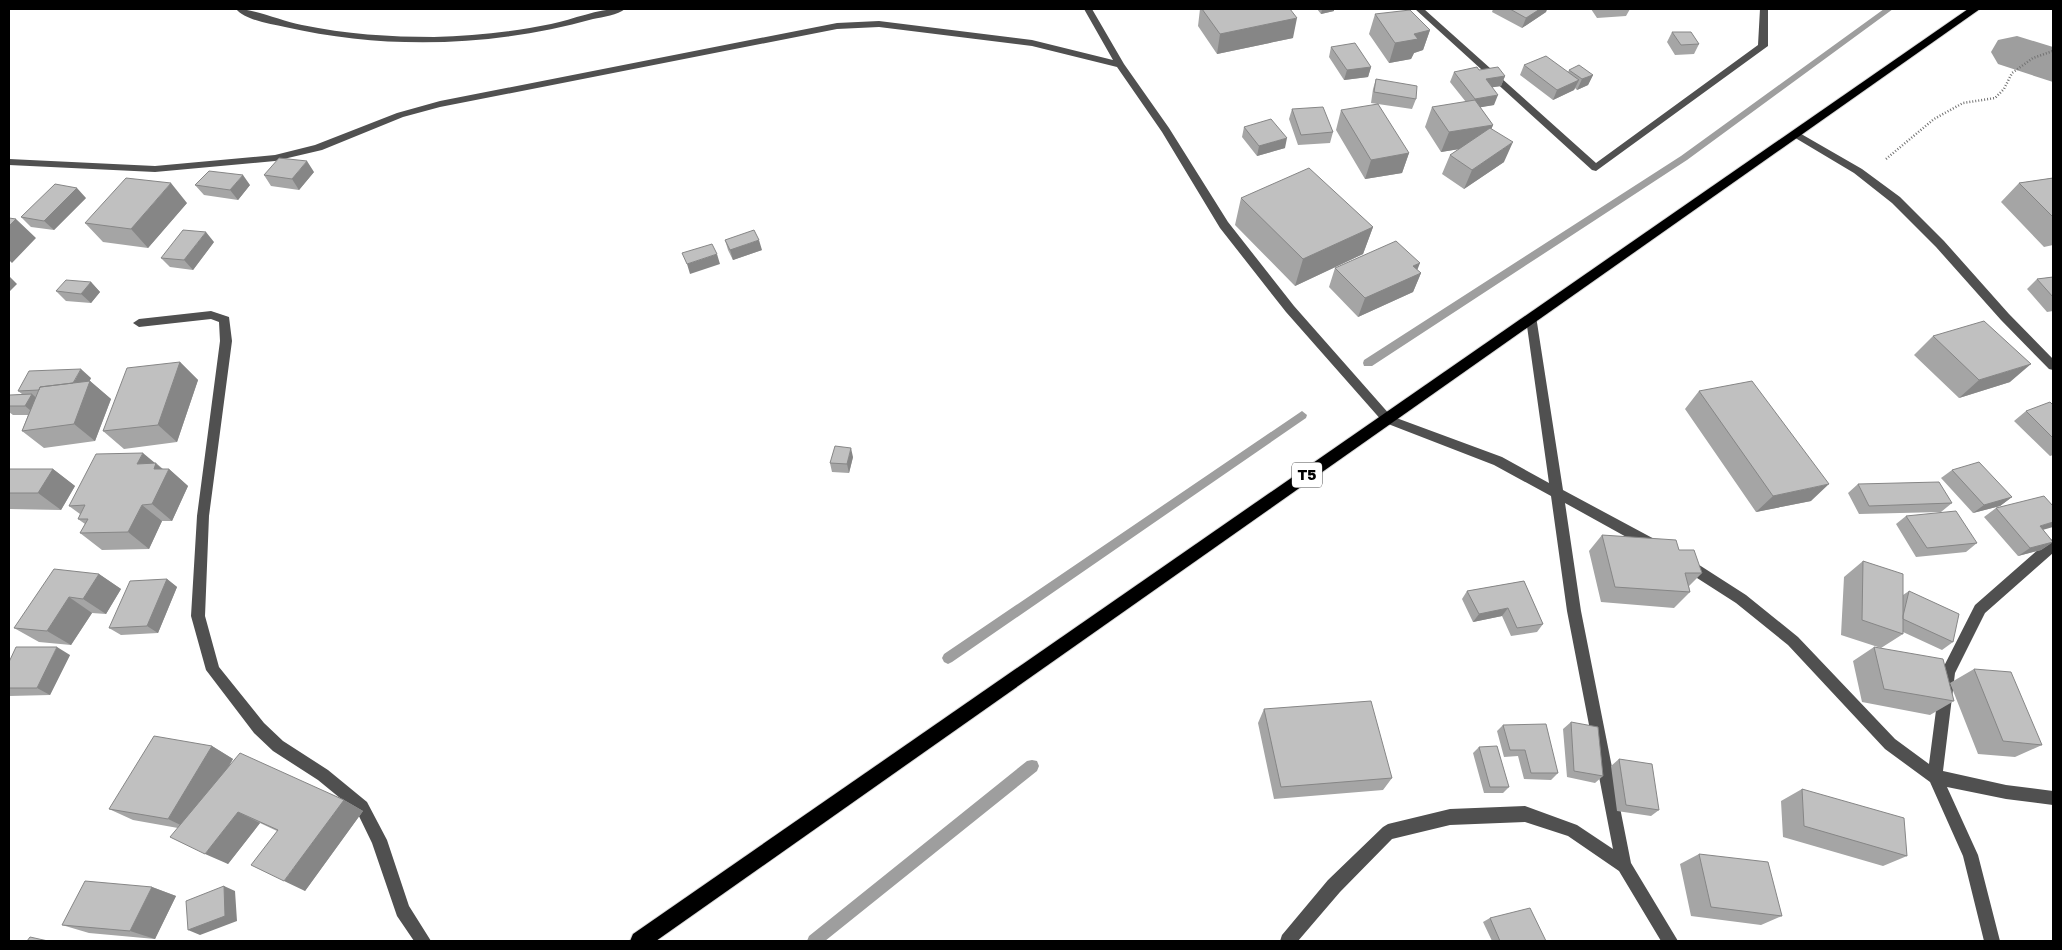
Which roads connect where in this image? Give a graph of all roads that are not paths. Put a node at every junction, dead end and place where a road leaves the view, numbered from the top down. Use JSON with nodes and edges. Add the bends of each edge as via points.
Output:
{"nodes":[{"id":1,"x":240,"y":9,"type":"edge"},
{"id":2,"x":621,"y":9,"type":"edge"},
{"id":3,"x":1088,"y":9,"type":"edge"},
{"id":4,"x":1419,"y":9,"type":"edge"},
{"id":5,"x":1764,"y":9,"type":"edge"},
{"id":6,"x":1975,"y":9,"type":"edge"},
{"id":7,"x":1120,"y":64,"type":"junction"},
{"id":8,"x":1796,"y":134,"type":"junction"},
{"id":9,"x":9,"y":162,"type":"edge"},
{"id":10,"x":1532,"y":319,"type":"junction"},
{"id":11,"x":139,"y":323,"type":"dead end"},
{"id":12,"x":2053,"y":366,"type":"edge"},
{"id":13,"x":1387,"y":419,"type":"junction"},
{"id":14,"x":1556,"y":494,"type":"junction"},
{"id":15,"x":2053,"y":544,"type":"edge"},
{"id":16,"x":1935,"y":777,"type":"junction"},
{"id":17,"x":2053,"y":798,"type":"edge"},
{"id":18,"x":1624,"y":866,"type":"junction"},
{"id":19,"x":423,"y":941,"type":"edge"},
{"id":20,"x":640,"y":941,"type":"edge"},
{"id":21,"x":1288,"y":941,"type":"edge"},
{"id":22,"x":1670,"y":941,"type":"edge"},
{"id":23,"x":1992,"y":941,"type":"edge"}],
"edges":[{"from":1,"to":2,"type":"street","via":[[290,26],[403,40],[469,38],[540,29]]},
{"from":3,"to":7,"type":"street"},
{"from":4,"to":5,"type":"street","via":[[1596,168],[1762,46]]},
{"from":6,"to":8,"type":"highway","number":"T5"},
{"from":7,"to":9,"type":"street","via":[[1032,43],[879,24],[854,25],[440,104],[400,115],[318,148],[275,158],[155,170]]},
{"from":7,"to":13,"type":"street","via":[[1166,130],[1224,225],[1290,309]]},
{"from":8,"to":10,"type":"highway","number":"T5"},
{"from":8,"to":12,"type":"street","via":[[1858,171],[1896,200]]},
{"from":10,"to":13,"type":"highway","number":"T5"},
{"from":10,"to":14,"type":"street"},
{"from":11,"to":19,"type":"street","via":[[211,315],[225,320],[226,341],[203,516],[198,616],[213,670],[258,728],[362,807],[379,840],[404,910]]},
{"from":13,"to":14,"type":"street","via":[[1498,461]]},
{"from":13,"to":20,"type":"highway","number":"T5"},
{"from":14,"to":16,"type":"street","via":[[1671,554],[1741,599],[1793,641],[1890,744]]},
{"from":14,"to":18,"type":"street","via":[[1574,611]]},
{"from":15,"to":16,"type":"street","via":[[1980,609],[1960,648],[1948,672]]},
{"from":16,"to":17,"type":"street"},
{"from":16,"to":23,"type":"street","via":[[1970,855]]},
{"from":18,"to":21,"type":"street","via":[[1572,830],[1525,814],[1450,817],[1388,832],[1334,886]]},
{"from":18,"to":22,"type":"street"}]}
